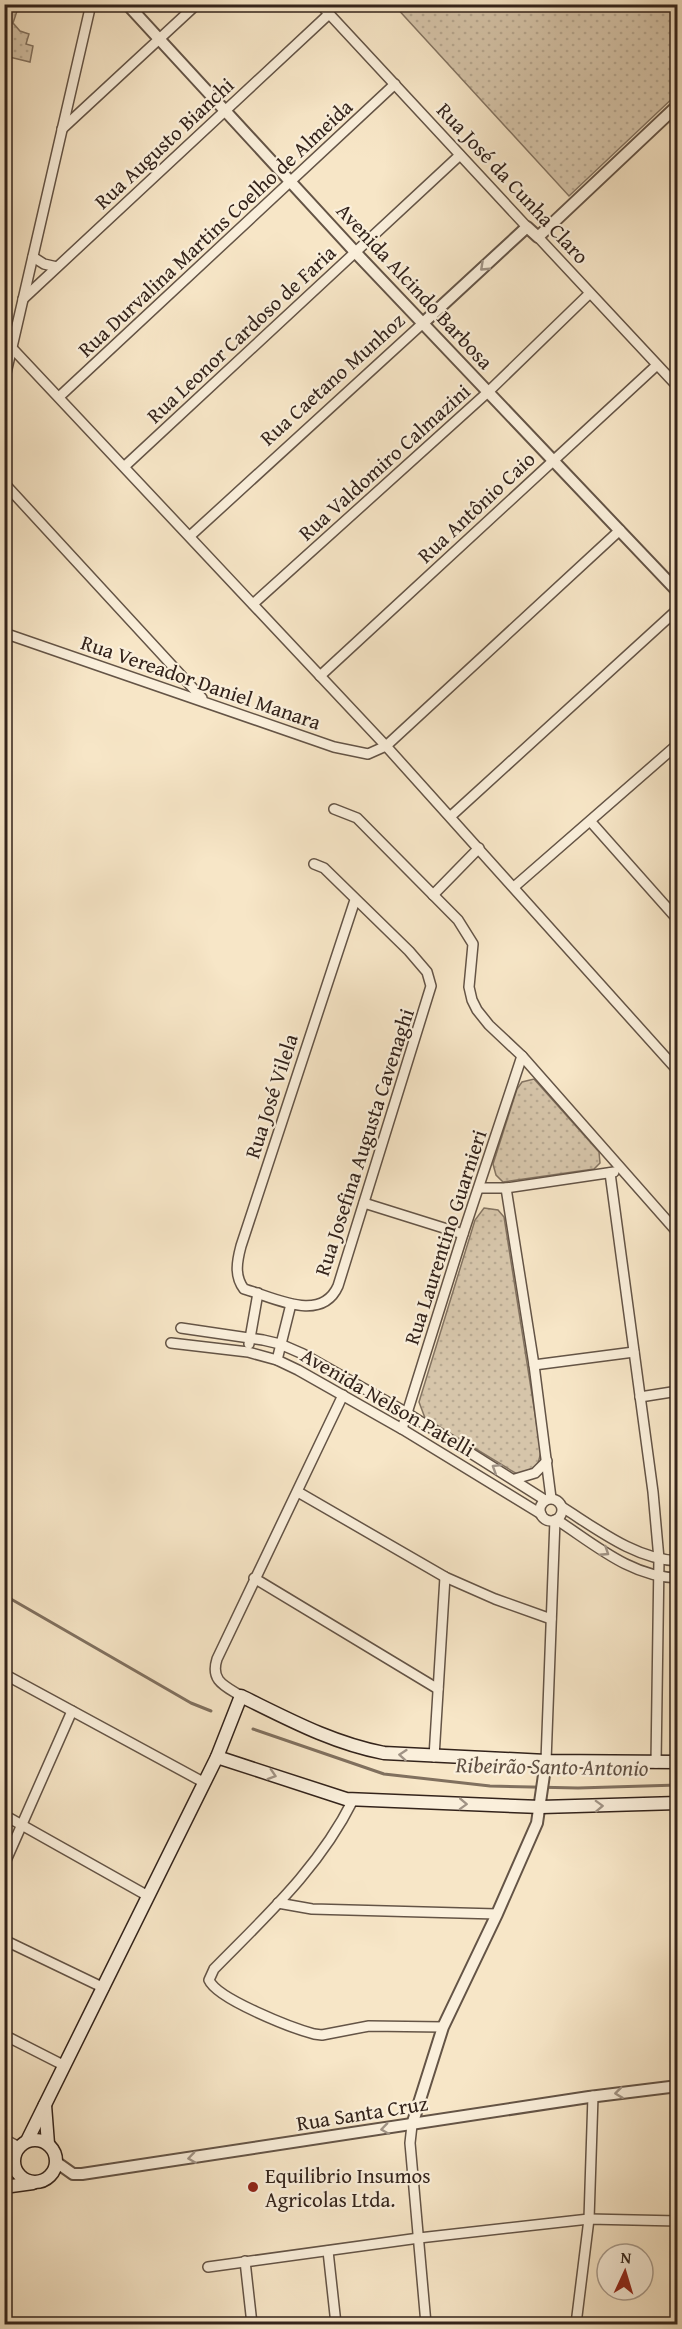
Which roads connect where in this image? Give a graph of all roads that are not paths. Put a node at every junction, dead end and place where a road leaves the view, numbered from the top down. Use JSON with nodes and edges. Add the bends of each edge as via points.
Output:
{"nodes":[{"id":1,"x":91,"y":4,"type":"edge"},
{"id":2,"x":127,"y":4,"type":"edge"},
{"id":3,"x":197,"y":4,"type":"edge"},
{"id":4,"x":320,"y":4,"type":"edge"},
{"id":5,"x":329,"y":14,"type":"junction"},
{"id":6,"x":159,"y":39,"type":"junction"},
{"id":7,"x":395,"y":84,"type":"junction"},
{"id":8,"x":678,"y":105,"type":"edge"},
{"id":9,"x":224,"y":111,"type":"junction"},
{"id":10,"x":62,"y":129,"type":"junction"},
{"id":11,"x":460,"y":155,"type":"junction"},
{"id":12,"x":290,"y":183,"type":"junction"},
{"id":13,"x":528,"y":227,"type":"junction"},
{"id":14,"x":538,"y":237,"type":"junction"},
{"id":15,"x":356,"y":253,"type":"junction"},
{"id":16,"x":33,"y":257,"type":"junction"},
{"id":17,"x":57,"y":267,"type":"junction"},
{"id":18,"x":590,"y":294,"type":"junction"},
{"id":19,"x":23,"y":299,"type":"junction"},
{"id":20,"x":422,"y":324,"type":"junction"},
{"id":21,"x":12,"y":348,"type":"junction"},
{"id":22,"x":657,"y":365,"type":"junction"},
{"id":23,"x":4,"y":382,"type":"edge"},
{"id":24,"x":678,"y":387,"type":"edge"},
{"id":25,"x":488,"y":392,"type":"junction"},
{"id":26,"x":59,"y":397,"type":"junction"},
{"id":27,"x":553,"y":461,"type":"junction"},
{"id":28,"x":125,"y":466,"type":"junction"},
{"id":29,"x":4,"y":483,"type":"edge"},
{"id":30,"x":620,"y":531,"type":"junction"},
{"id":31,"x":190,"y":536,"type":"junction"},
{"id":32,"x":678,"y":592,"type":"edge"},
{"id":33,"x":253,"y":604,"type":"junction"},
{"id":34,"x":678,"y":609,"type":"edge"},
{"id":35,"x":4,"y":633,"type":"edge"},
{"id":36,"x":320,"y":676,"type":"junction"},
{"id":37,"x":204,"y":700,"type":"junction"},
{"id":38,"x":678,"y":744,"type":"edge"},
{"id":39,"x":386,"y":746,"type":"junction"},
{"id":40,"x":334,"y":809,"type":"dead end"},
{"id":41,"x":450,"y":816,"type":"junction"},
{"id":42,"x":591,"y":822,"type":"junction"},
{"id":43,"x":479,"y":848,"type":"junction"},
{"id":44,"x":314,"y":864,"type":"dead end"},
{"id":45,"x":514,"y":887,"type":"junction"},
{"id":46,"x":434,"y":895,"type":"junction"},
{"id":47,"x":355,"y":900,"type":"junction"},
{"id":48,"x":678,"y":920,"type":"edge"},
{"id":49,"x":522,"y":1056,"type":"junction"},
{"id":50,"x":678,"y":1071,"type":"edge"},
{"id":51,"x":622,"y":1170,"type":"junction"},
{"id":52,"x":610,"y":1173,"type":"junction"},
{"id":53,"x":480,"y":1188,"type":"junction"},
{"id":54,"x":506,"y":1188,"type":"junction"},
{"id":55,"x":364,"y":1203,"type":"junction"},
{"id":56,"x":678,"y":1233,"type":"edge"},
{"id":57,"x":463,"y":1234,"type":"junction"},
{"id":58,"x":258,"y":1293,"type":"junction"},
{"id":59,"x":291,"y":1304,"type":"junction"},
{"id":60,"x":181,"y":1328,"type":"dead end"},
{"id":61,"x":250,"y":1338,"type":"junction"},
{"id":62,"x":171,"y":1343,"type":"dead end"},
{"id":63,"x":280,"y":1344,"type":"junction"},
{"id":64,"x":248,"y":1352,"type":"junction"},
{"id":65,"x":634,"y":1352,"type":"junction"},
{"id":66,"x":277,"y":1360,"type":"junction"},
{"id":67,"x":534,"y":1365,"type":"junction"},
{"id":68,"x":678,"y":1391,"type":"edge"},
{"id":69,"x":343,"y":1395,"type":"junction"},
{"id":70,"x":640,"y":1396,"type":"junction"},
{"id":71,"x":408,"y":1413,"type":"junction"},
{"id":72,"x":402,"y":1429,"type":"junction"},
{"id":73,"x":547,"y":1461,"type":"junction"},
{"id":74,"x":515,"y":1479,"type":"junction"},
{"id":75,"x":298,"y":1492,"type":"junction"},
{"id":76,"x":548,"y":1499,"type":"junction"},
{"id":77,"x":562,"y":1507,"type":"junction"},
{"id":78,"x":541,"y":1514,"type":"junction"},
{"id":79,"x":556,"y":1520,"type":"junction"},
{"id":80,"x":659,"y":1559,"type":"junction"},
{"id":81,"x":678,"y":1562,"type":"edge"},
{"id":82,"x":657,"y":1576,"type":"junction"},
{"id":83,"x":445,"y":1577,"type":"junction"},
{"id":84,"x":254,"y":1578,"type":"junction"},
{"id":85,"x":678,"y":1578,"type":"edge"},
{"id":86,"x":551,"y":1619,"type":"junction"},
{"id":87,"x":4,"y":1674,"type":"edge"},
{"id":88,"x":438,"y":1689,"type":"junction"},
{"id":89,"x":241,"y":1696,"type":"junction"},
{"id":90,"x":72,"y":1711,"type":"junction"},
{"id":91,"x":217,"y":1757,"type":"junction"},
{"id":92,"x":434,"y":1757,"type":"junction"},
{"id":93,"x":678,"y":1761,"type":"edge"},
{"id":94,"x":656,"y":1762,"type":"junction"},
{"id":95,"x":546,"y":1763,"type":"junction"},
{"id":96,"x":203,"y":1782,"type":"junction"},
{"id":97,"x":353,"y":1800,"type":"junction"},
{"id":98,"x":542,"y":1802,"type":"junction"},
{"id":99,"x":678,"y":1803,"type":"edge"},
{"id":100,"x":4,"y":1815,"type":"edge"},
{"id":101,"x":24,"y":1825,"type":"junction"},
{"id":102,"x":4,"y":1865,"type":"edge"},
{"id":103,"x":148,"y":1896,"type":"junction"},
{"id":104,"x":278,"y":1903,"type":"junction"},
{"id":105,"x":497,"y":1914,"type":"junction"},
{"id":106,"x":4,"y":1940,"type":"edge"},
{"id":107,"x":104,"y":1988,"type":"junction"},
{"id":108,"x":443,"y":2027,"type":"junction"},
{"id":109,"x":4,"y":2036,"type":"edge"},
{"id":110,"x":65,"y":2066,"type":"junction"},
{"id":111,"x":678,"y":2086,"type":"edge"},
{"id":112,"x":593,"y":2096,"type":"junction"},
{"id":113,"x":45,"y":2103,"type":"junction"},
{"id":114,"x":412,"y":2125,"type":"junction"},
{"id":115,"x":4,"y":2139,"type":"edge"},
{"id":116,"x":23,"y":2144,"type":"junction"},
{"id":117,"x":48,"y":2144,"type":"junction"},
{"id":118,"x":56,"y":2162,"type":"junction"},
{"id":119,"x":10,"y":2169,"type":"edge"},
{"id":120,"x":36,"y":2182,"type":"junction"},
{"id":121,"x":4,"y":2187,"type":"edge"},
{"id":122,"x":589,"y":2219,"type":"junction"},
{"id":123,"x":678,"y":2221,"type":"edge"},
{"id":124,"x":419,"y":2238,"type":"junction"},
{"id":125,"x":328,"y":2251,"type":"junction"},
{"id":126,"x":244,"y":2261,"type":"junction"},
{"id":127,"x":208,"y":2267,"type":"dead end"},
{"id":128,"x":252,"y":2325,"type":"edge"},
{"id":129,"x":336,"y":2325,"type":"edge"},
{"id":130,"x":426,"y":2325,"type":"edge"},
{"id":131,"x":576,"y":2325,"type":"edge"}],
"edges":[{"from":1,"to":10,"type":"street"},
{"from":2,"to":6,"type":"street","name":"Avenida Alcindo Barbosa"},
{"from":3,"to":6,"type":"street"},
{"from":4,"to":5,"type":"street","name":"Rua José da Cunha Claro"},
{"from":5,"to":7,"type":"street","name":"Rua José da Cunha Claro"},
{"from":5,"to":9,"type":"street","name":"Rua Augusto Bianchi"},
{"from":6,"to":9,"type":"street","name":"Avenida Alcindo Barbosa"},
{"from":6,"to":10,"type":"street"},
{"from":7,"to":11,"type":"street","name":"Rua José da Cunha Claro"},
{"from":7,"to":12,"type":"street","name":"Rua Durvalina Martins Coelho de Almeida"},
{"from":8,"to":14,"type":"street"},
{"from":9,"to":12,"type":"street","name":"Avenida Alcindo Barbosa"},
{"from":9,"to":17,"type":"street","name":"Rua Augusto Bianchi"},
{"from":10,"to":16,"type":"street"},
{"from":11,"to":13,"type":"street","name":"Rua José da Cunha Claro"},
{"from":11,"to":15,"type":"street","name":"Rua Leonor Cardoso de Faria"},
{"from":12,"to":15,"type":"street","name":"Avenida Alcindo Barbosa"},
{"from":12,"to":26,"type":"street","name":"Rua Durvalina Martins Coelho de Almeida"},
{"from":13,"to":14,"type":"street","name":"Rua José da Cunha Claro"},
{"from":13,"to":20,"type":"street","name":"Rua Caetano Munhoz","one_way":true},
{"from":14,"to":18,"type":"street","name":"Rua José da Cunha Claro"},
{"from":15,"to":20,"type":"street","name":"Avenida Alcindo Barbosa"},
{"from":15,"to":28,"type":"street","name":"Rua Leonor Cardoso de Faria"},
{"from":16,"to":17,"type":"street"},
{"from":16,"to":19,"type":"street"},
{"from":17,"to":19,"type":"street","name":"Rua Augusto Bianchi"},
{"from":18,"to":22,"type":"street","name":"Rua José da Cunha Claro"},
{"from":18,"to":25,"type":"street","name":"Rua Valdomiro Calmazini"},
{"from":19,"to":21,"type":"street"},
{"from":20,"to":25,"type":"street","name":"Avenida Alcindo Barbosa"},
{"from":20,"to":31,"type":"street","name":"Rua Caetano Munhoz"},
{"from":21,"to":23,"type":"street"},
{"from":21,"to":26,"type":"street"},
{"from":22,"to":24,"type":"street","name":"Rua José da Cunha Claro"},
{"from":22,"to":27,"type":"street","name":"Rua Antônio Caio"},
{"from":25,"to":27,"type":"street","name":"Avenida Alcindo Barbosa"},
{"from":25,"to":33,"type":"street","name":"Rua Valdomiro Calmazini"},
{"from":26,"to":28,"type":"street"},
{"from":27,"to":30,"type":"street","name":"Avenida Alcindo Barbosa"},
{"from":27,"to":36,"type":"street","name":"Rua Antônio Caio"},
{"from":28,"to":31,"type":"street"},
{"from":29,"to":37,"type":"street"},
{"from":30,"to":32,"type":"street","name":"Avenida Alcindo Barbosa"},
{"from":30,"to":39,"type":"street"},
{"from":31,"to":33,"type":"street"},
{"from":33,"to":36,"type":"street"},
{"from":34,"to":41,"type":"street"},
{"from":35,"to":37,"type":"street","name":"Rua Vereador Daniel Manara"},
{"from":36,"to":39,"type":"street"},
{"from":37,"to":39,"type":"street","name":"Rua Vereador Daniel Manara","via":[[346,751],[368,754]]},
{"from":38,"to":42,"type":"street"},
{"from":39,"to":41,"type":"street"},
{"from":40,"to":46,"type":"street","via":[[357,819]]},
{"from":41,"to":43,"type":"street"},
{"from":42,"to":45,"type":"street"},
{"from":42,"to":48,"type":"street"},
{"from":43,"to":45,"type":"street"},
{"from":43,"to":46,"type":"street"},
{"from":44,"to":47,"type":"street","via":[[324,868]]},
{"from":45,"to":50,"type":"street"},
{"from":46,"to":49,"type":"street","via":[[471,939],[474,950],[469,993],[477,1010]]},
{"from":47,"to":55,"type":"street","name":"Rua Josefina Augusta Cavenaghi","via":[[422,966],[429,977],[430,992]]},
{"from":47,"to":58,"type":"street","name":"Rua José Vilela","via":[[241,1246],[237,1268],[240,1284]]},
{"from":49,"to":51,"type":"street"},
{"from":49,"to":53,"type":"street","name":"Rua Laurentino Guarnieri"},
{"from":51,"to":52,"type":"street"},
{"from":51,"to":56,"type":"street"},
{"from":52,"to":54,"type":"street"},
{"from":52,"to":65,"type":"street"},
{"from":53,"to":54,"type":"street"},
{"from":53,"to":57,"type":"street","name":"Rua Laurentino Guarnieri"},
{"from":54,"to":67,"type":"street"},
{"from":55,"to":57,"type":"street"},
{"from":55,"to":59,"type":"street","name":"Rua Josefina Augusta Cavenaghi","via":[[331,1298],[314,1306]]},
{"from":57,"to":71,"type":"street","name":"Rua Laurentino Guarnieri"},
{"from":58,"to":59,"type":"street","name":"Rua Josefina Augusta Cavenaghi"},
{"from":58,"to":61,"type":"street"},
{"from":59,"to":63,"type":"street"},
{"from":60,"to":61,"type":"street","name":"Avenida Nelson Patelli"},
{"from":61,"to":63,"type":"street","name":"Avenida Nelson Patelli"},
{"from":61,"to":64,"type":"street"},
{"from":62,"to":64,"type":"street","name":"Avenida Nelson Patelli"},
{"from":63,"to":66,"type":"street"},
{"from":63,"to":71,"type":"street","name":"Avenida Nelson Patelli"},
{"from":64,"to":66,"type":"street","name":"Avenida Nelson Patelli"},
{"from":65,"to":67,"type":"street"},
{"from":65,"to":70,"type":"street"},
{"from":66,"to":69,"type":"street","name":"Avenida Nelson Patelli"},
{"from":67,"to":73,"type":"street"},
{"from":68,"to":70,"type":"street"},
{"from":69,"to":72,"type":"street","name":"Avenida Nelson Patelli"},
{"from":69,"to":75,"type":"street"},
{"from":70,"to":80,"type":"street"},
{"from":71,"to":72,"type":"street","name":"Rua Laurentino Guarnieri"},
{"from":74,"to":71,"type":"street","name":"Avenida Nelson Patelli","one_way":true},
{"from":72,"to":78,"type":"street","name":"Avenida Nelson Patelli"},
{"from":73,"to":74,"type":"street","via":[[535,1473]]},
{"from":73,"to":76,"type":"street"},
{"from":74,"to":76,"type":"street","name":"Avenida Nelson Patelli"},
{"from":75,"to":83,"type":"street"},
{"from":75,"to":84,"type":"street"},
{"from":76,"to":77,"type":"street","via":[[559,1501]]},
{"from":76,"to":78,"type":"street","via":[[541,1505]]},
{"from":77,"to":79,"type":"street"},
{"from":77,"to":80,"type":"street","via":[[615,1540]]},
{"from":78,"to":79,"type":"street","via":[[547,1520]]},
{"from":79,"to":82,"type":"street","one_way":true,"via":[[631,1567]]},
{"from":79,"to":86,"type":"street"},
{"from":80,"to":81,"type":"street"},
{"from":80,"to":82,"type":"street"},
{"from":82,"to":85,"type":"street"},
{"from":82,"to":94,"type":"street"},
{"from":83,"to":86,"type":"street"},
{"from":83,"to":88,"type":"street"},
{"from":84,"to":88,"type":"street"},
{"from":84,"to":89,"type":"street","via":[[214,1667],[217,1680]]},
{"from":86,"to":95,"type":"street"},
{"from":87,"to":90,"type":"street"},
{"from":88,"to":92,"type":"street"},
{"from":89,"to":91,"type":"main road"},
{"from":92,"to":89,"type":"main road","one_way":true,"via":[[384,1753],[345,1744]]},
{"from":90,"to":96,"type":"street"},
{"from":90,"to":101,"type":"street"},
{"from":91,"to":96,"type":"main road"},
{"from":91,"to":97,"type":"main road","one_way":true},
{"from":92,"to":95,"type":"main road"},
{"from":93,"to":94,"type":"main road"},
{"from":94,"to":95,"type":"main road"},
{"from":95,"to":98,"type":"street"},
{"from":96,"to":103,"type":"main road"},
{"from":97,"to":98,"type":"main road","one_way":true},
{"from":97,"to":104,"type":"street","via":[[326,1847]]},
{"from":98,"to":99,"type":"main road","one_way":true},
{"from":98,"to":105,"type":"street","via":[[537,1823]]},
{"from":100,"to":101,"type":"street"},
{"from":101,"to":102,"type":"street"},
{"from":101,"to":103,"type":"street"},
{"from":103,"to":107,"type":"main road"},
{"from":104,"to":105,"type":"street","via":[[312,1910]]},
{"from":104,"to":108,"type":"street","via":[[214,1969],[209,1980],[214,1988],[230,1999],[314,2034],[369,2026]]},
{"from":105,"to":108,"type":"street"},
{"from":106,"to":107,"type":"street"},
{"from":107,"to":110,"type":"main road"},
{"from":108,"to":114,"type":"street"},
{"from":109,"to":110,"type":"street"},
{"from":110,"to":113,"type":"main road"},
{"from":111,"to":112,"type":"street","name":"Rua Santa Cruz","one_way":true},
{"from":112,"to":114,"type":"street","name":"Rua Santa Cruz"},
{"from":112,"to":122,"type":"street"},
{"from":113,"to":116,"type":"main road"},
{"from":113,"to":117,"type":"main road"},
{"from":114,"to":118,"type":"street","name":"Rua Santa Cruz","one_way":true,"via":[[82,2174],[73,2174]]},
{"from":114,"to":124,"type":"street","via":[[410,2143]]},
{"from":115,"to":116,"type":"street"},
{"from":116,"to":117,"type":"main road","via":[[34,2139]]},
{"from":116,"to":119,"type":"main road"},
{"from":117,"to":118,"type":"main road","via":[[55,2152]]},
{"from":118,"to":120,"type":"main road","via":[[52,2174]]},
{"from":119,"to":120,"type":"main road"},
{"from":120,"to":121,"type":"main road"},
{"from":122,"to":123,"type":"street"},
{"from":122,"to":124,"type":"street"},
{"from":122,"to":131,"type":"street"},
{"from":124,"to":125,"type":"street"},
{"from":124,"to":130,"type":"street"},
{"from":125,"to":126,"type":"street"},
{"from":125,"to":129,"type":"street"},
{"from":126,"to":127,"type":"street"},
{"from":126,"to":128,"type":"street"}]}
